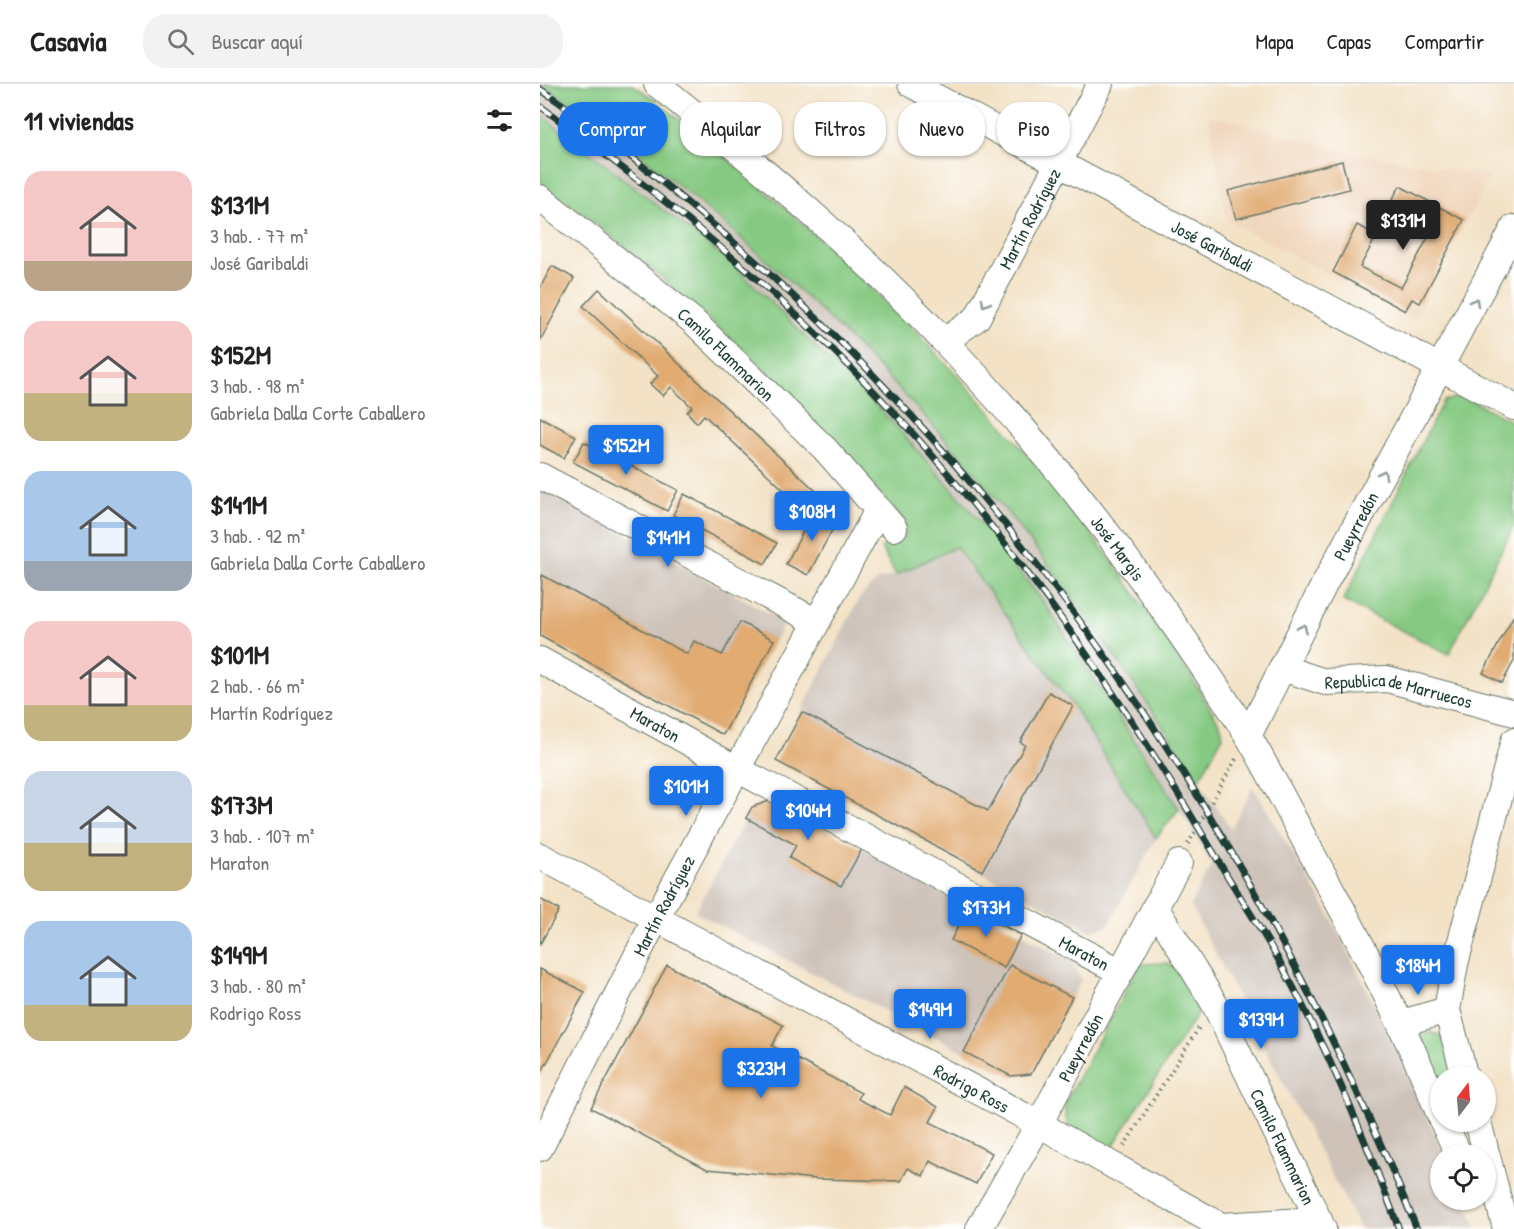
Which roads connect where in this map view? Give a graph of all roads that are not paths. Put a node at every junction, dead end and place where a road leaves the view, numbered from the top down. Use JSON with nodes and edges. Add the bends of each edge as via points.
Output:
{"nodes":[{"id":1,"x":657,"y":84,"type":"edge"},
{"id":2,"x":911,"y":84,"type":"edge"},
{"id":3,"x":1100,"y":84,"type":"edge"},
{"id":4,"x":1058,"y":163,"type":"junction"},
{"id":5,"x":543,"y":208,"type":"edge"},
{"id":6,"x":1514,"y":228,"type":"edge"},
{"id":7,"x":945,"y":341,"type":"junction"},
{"id":8,"x":1440,"y":368,"type":"junction"},
{"id":9,"x":1514,"y":407,"type":"edge"},
{"id":10,"x":540,"y":476,"type":"edge"},
{"id":11,"x":886,"y":519,"type":"joint"},
{"id":12,"x":817,"y":622,"type":"junction"},
{"id":13,"x":540,"y":660,"type":"edge"},
{"id":14,"x":1282,"y":668,"type":"junction"},
{"id":15,"x":1514,"y":713,"type":"edge"},
{"id":16,"x":1248,"y":736,"type":"junction"},
{"id":17,"x":1514,"y":741,"type":"edge"},
{"id":18,"x":737,"y":769,"type":"junction"},
{"id":19,"x":540,"y":856,"type":"edge"},
{"id":20,"x":1179,"y":863,"type":"dead end"},
{"id":21,"x":1155,"y":907,"type":"junction"},
{"id":22,"x":656,"y":918,"type":"junction"},
{"id":23,"x":1121,"y":972,"type":"junction"},
{"id":24,"x":1447,"y":1010,"type":"junction"},
{"id":25,"x":1402,"y":1023,"type":"junction"},
{"id":26,"x":1462,"y":1066,"type":"edge"},
{"id":27,"x":1430,"y":1091,"type":"edge"},
{"id":28,"x":547,"y":1118,"type":"edge"},
{"id":29,"x":1040,"y":1124,"type":"junction"},
{"id":30,"x":1482,"y":1132,"type":"edge"},
{"id":31,"x":540,"y":1148,"type":"edge"},
{"id":32,"x":1497,"y":1170,"type":"edge"},
{"id":33,"x":1321,"y":1224,"type":"edge"},
{"id":34,"x":979,"y":1229,"type":"edge"},
{"id":35,"x":1506,"y":1229,"type":"edge"}],
"edges":[{"from":1,"to":7,"type":"street","name":"José Margis","via":[[824,225]]},
{"from":2,"to":4,"type":"street","name":"José Garibaldi"},
{"from":3,"to":4,"type":"street","name":"Martín Rodríguez"},
{"from":4,"to":7,"type":"street","name":"Martín Rodríguez","one_way":true,"via":[[977,318]]},
{"from":4,"to":8,"type":"street","name":"José Garibaldi"},
{"from":5,"to":11,"type":"street","name":"Camilo Flammarion","via":[[693,321],[825,449]]},
{"from":8,"to":6,"type":"street","name":"Pueyrredón","one_way":true},
{"from":7,"to":16,"type":"street","name":"José Margis","via":[[1023,427],[1109,536]]},
{"from":8,"to":9,"type":"street","name":"José Garibaldi"},
{"from":14,"to":8,"type":"street","name":"Pueyrredón","one_way":true},
{"from":10,"to":12,"type":"street"},
{"from":11,"to":12,"type":"street","name":"Martín Rodríguez"},
{"from":12,"to":18,"type":"street","name":"Martín Rodríguez"},
{"from":13,"to":18,"type":"street","name":"Maraton"},
{"from":14,"to":15,"type":"street","name":"Republica de Marruecos","via":[[1325,682],[1387,679]]},
{"from":14,"to":16,"type":"street","name":"Pueyrredón"},
{"from":16,"to":25,"type":"street","name":"José Margis"},
{"from":17,"to":24,"type":"street","via":[[1455,964]]},
{"from":18,"to":22,"type":"street","name":"Martín Rodríguez"},
{"from":18,"to":23,"type":"street","name":"Maraton"},
{"from":19,"to":22,"type":"street","name":"Rodrigo Ross"},
{"from":20,"to":21,"type":"street","name":"Pueyrredón"},
{"from":21,"to":23,"type":"street","name":"Pueyrredón"},
{"from":21,"to":33,"type":"street","name":"Camilo Flammarion","via":[[1214,1003]]},
{"from":22,"to":28,"type":"street","name":"Martín Rodríguez"},
{"from":22,"to":29,"type":"street","name":"Rodrigo Ross"},
{"from":23,"to":29,"type":"street","name":"Pueyrredón"},
{"from":24,"to":25,"type":"street"},
{"from":24,"to":26,"type":"street"},
{"from":25,"to":27,"type":"street","name":"José Margis"},
{"from":28,"to":31,"type":"street","name":"Martín Rodríguez"},
{"from":29,"to":33,"type":"street","name":"Rodrigo Ross","via":[[1221,1226]]},
{"from":29,"to":34,"type":"street","name":"Pueyrredón"},
{"from":30,"to":32,"type":"street"},
{"from":32,"to":35,"type":"street"}]}
